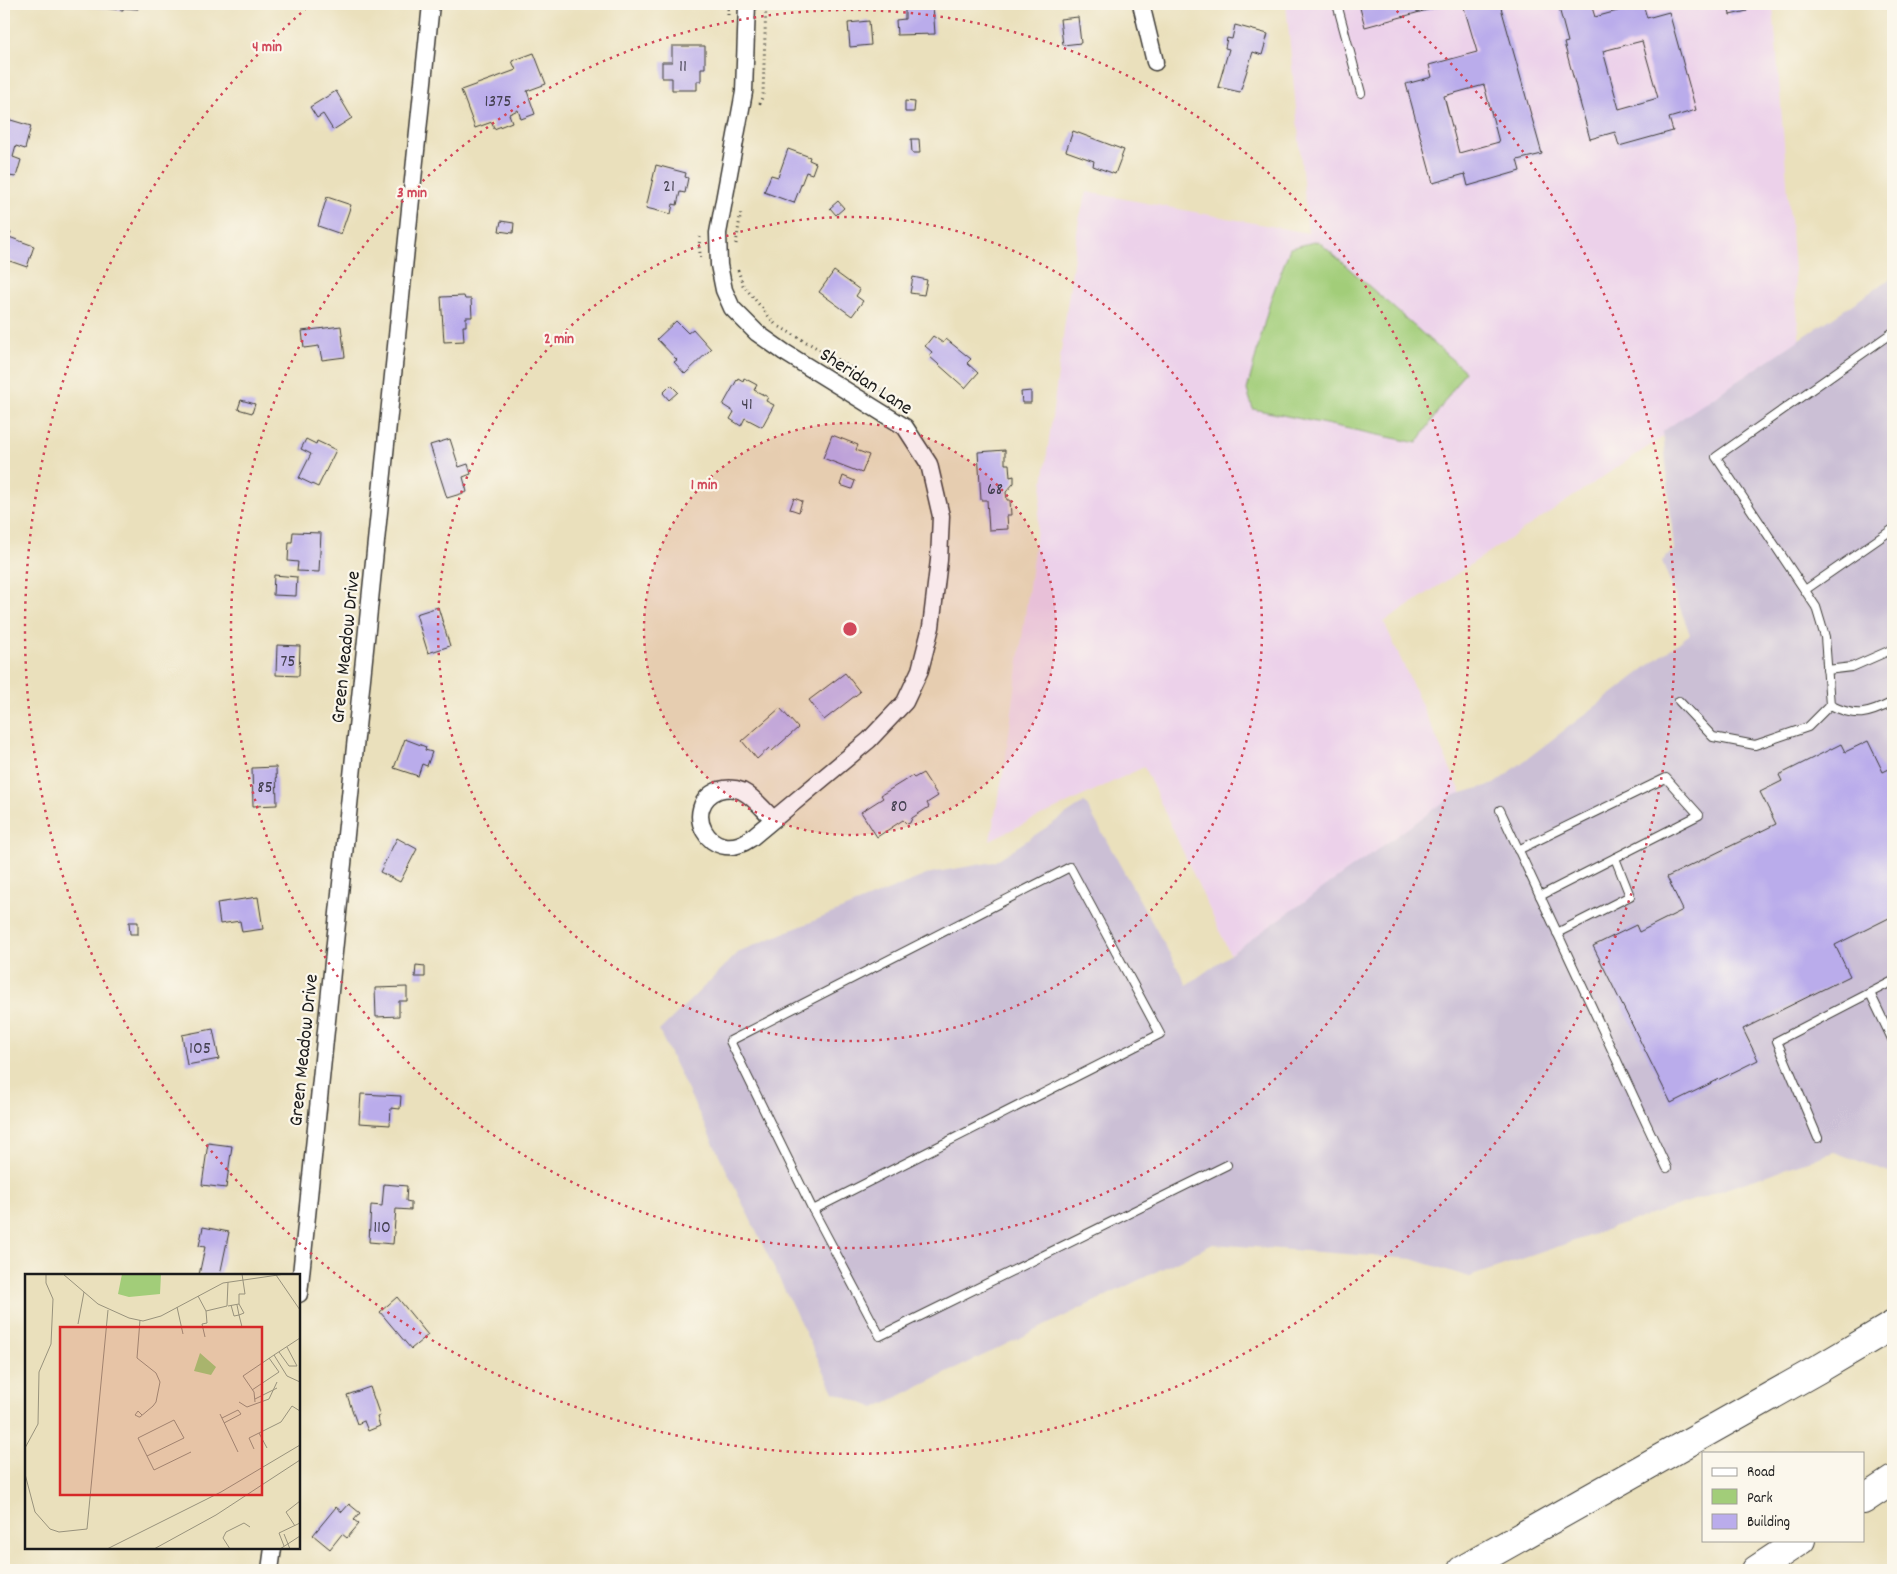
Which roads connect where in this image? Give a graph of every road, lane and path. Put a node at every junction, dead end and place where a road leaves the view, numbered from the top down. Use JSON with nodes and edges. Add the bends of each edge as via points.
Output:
{"nodes":[{"id":1,"x":431,"y":4,"type":"edge"},
{"id":2,"x":728,"y":4,"type":"edge"},
{"id":3,"x":747,"y":4,"type":"edge"},
{"id":4,"x":766,"y":4,"type":"edge"},
{"id":5,"x":1141,"y":4,"type":"edge"},
{"id":6,"x":1337,"y":4,"type":"edge"},
{"id":7,"x":728,"y":23,"type":"dead end"},
{"id":8,"x":1155,"y":62,"type":"dead end"},
{"id":9,"x":1361,"y":93,"type":"dead end"},
{"id":10,"x":759,"y":113,"type":"dead end"},
{"id":11,"x":741,"y":210,"type":"dead end"},
{"id":12,"x":701,"y":229,"type":"dead end"},
{"id":13,"x":736,"y":248,"type":"dead end"},
{"id":14,"x":701,"y":262,"type":"dead end"},
{"id":15,"x":737,"y":267,"type":"dead end"},
{"id":16,"x":1893,"y":332,"type":"edge"},
{"id":17,"x":897,"y":401,"type":"dead end"},
{"id":18,"x":1893,"y":529,"type":"edge"},
{"id":19,"x":1805,"y":590,"type":"junction"},
{"id":20,"x":1893,"y":649,"type":"edge"},
{"id":21,"x":1827,"y":670,"type":"junction"},
{"id":22,"x":1680,"y":701,"type":"dead end"},
{"id":23,"x":1893,"y":702,"type":"edge"},
{"id":24,"x":1830,"y":705,"type":"junction"},
{"id":25,"x":1500,"y":810,"type":"dead end"},
{"id":26,"x":773,"y":819,"type":"dead end"},
{"id":27,"x":1518,"y":850,"type":"junction"},
{"id":28,"x":1615,"y":858,"type":"junction"},
{"id":29,"x":1540,"y":896,"type":"junction"},
{"id":30,"x":1557,"y":933,"type":"junction"},
{"id":31,"x":1893,"y":981,"type":"edge"},
{"id":32,"x":1870,"y":993,"type":"junction"},
{"id":33,"x":1893,"y":1041,"type":"edge"},
{"id":34,"x":1818,"y":1138,"type":"dead end"},
{"id":35,"x":1226,"y":1166,"type":"dead end"},
{"id":36,"x":1667,"y":1168,"type":"dead end"},
{"id":37,"x":813,"y":1210,"type":"junction"},
{"id":38,"x":300,"y":1284,"type":"edge"},
{"id":39,"x":1893,"y":1325,"type":"edge"},
{"id":40,"x":1893,"y":1480,"type":"edge"},
{"id":41,"x":1864,"y":1499,"type":"edge"},
{"id":42,"x":1798,"y":1542,"type":"edge"},
{"id":43,"x":273,"y":1549,"type":"edge"},
{"id":44,"x":270,"y":1570,"type":"edge"},
{"id":45,"x":1462,"y":1570,"type":"edge"},
{"id":46,"x":1756,"y":1570,"type":"edge"}],
"edges":[{"from":1,"to":38,"type":"street","name":"Green Meadow Drive"},
{"from":2,"to":7,"type":"path"},
{"from":3,"to":26,"type":"street","name":"Sheridan Lane","via":[[744,92],[718,233],[724,290],[732,308],[757,334],[905,427],[929,464],[941,516],[931,627],[920,670],[905,702],[869,740]]},
{"from":4,"to":10,"type":"path"},
{"from":5,"to":8,"type":"street"},
{"from":6,"to":9,"type":"lane"},
{"from":11,"to":13,"type":"path"},
{"from":12,"to":14,"type":"path"},
{"from":15,"to":17,"type":"path","via":[[743,285],[775,324],[845,364]]},
{"from":16,"to":19,"type":"lane","via":[[1716,457]]},
{"from":18,"to":19,"type":"lane"},
{"from":19,"to":21,"type":"lane","via":[[1816,607],[1825,637]]},
{"from":20,"to":21,"type":"lane","via":[[1852,667]]},
{"from":21,"to":24,"type":"lane"},
{"from":22,"to":24,"type":"lane","via":[[1713,737],[1755,745],[1808,727]]},
{"from":23,"to":24,"type":"lane","via":[[1873,712],[1847,713]]},
{"from":25,"to":27,"type":"lane"},
{"from":27,"to":28,"type":"lane","via":[[1666,778],[1699,815]]},
{"from":27,"to":29,"type":"lane"},
{"from":28,"to":29,"type":"lane"},
{"from":28,"to":30,"type":"lane","via":[[1630,896]]},
{"from":29,"to":30,"type":"lane"},
{"from":30,"to":36,"type":"lane"},
{"from":31,"to":32,"type":"lane"},
{"from":32,"to":33,"type":"lane"},
{"from":32,"to":34,"type":"lane","via":[[1776,1042]]},
{"from":35,"to":37,"type":"lane","via":[[880,1336]]},
{"from":37,"to":37,"type":"lane","via":[[730,1041],[1070,867],[1160,1034]]},
{"from":39,"to":45,"type":"highway"},
{"from":40,"to":41,"type":"highway"},
{"from":42,"to":46,"type":"highway"},
{"from":43,"to":44,"type":"street"}]}
